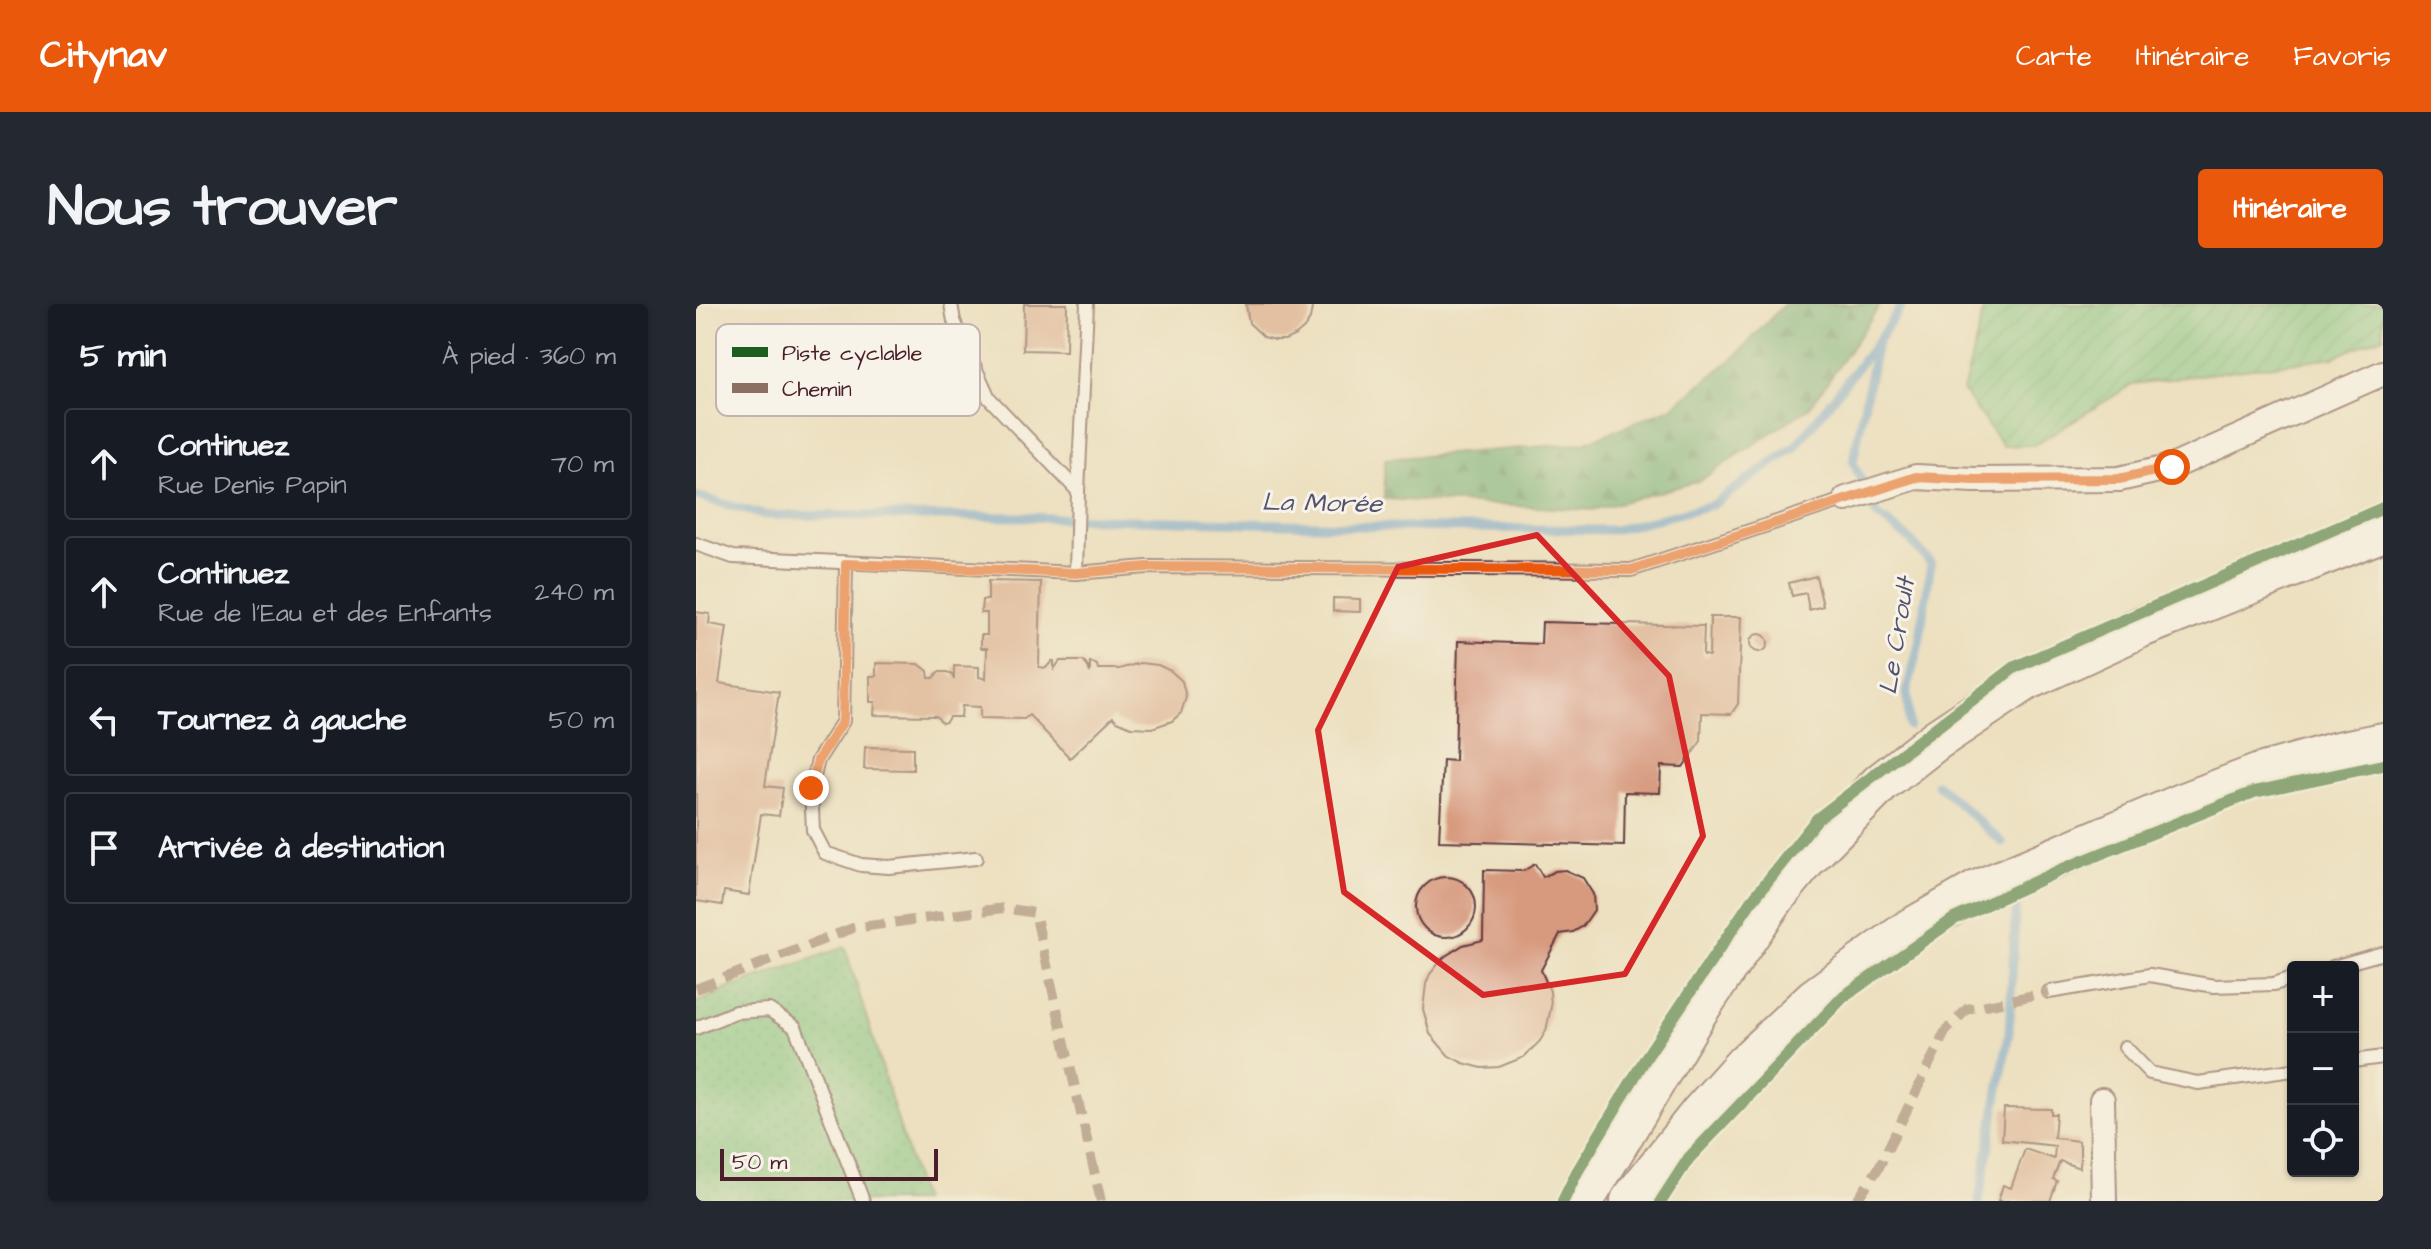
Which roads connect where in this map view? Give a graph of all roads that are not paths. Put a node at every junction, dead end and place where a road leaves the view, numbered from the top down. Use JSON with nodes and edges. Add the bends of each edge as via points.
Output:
{"nodes":[{"id":1,"x":951,"y":304,"type":"edge"},
{"id":2,"x":1087,"y":304,"type":"edge"},
{"id":3,"x":955,"y":324,"type":"edge"},
{"id":4,"x":2383,"y":373,"type":"edge"},
{"id":5,"x":980,"y":378,"type":"edge"},
{"id":6,"x":1078,"y":491,"type":"junction"},
{"id":7,"x":1846,"y":499,"type":"joint"},
{"id":8,"x":2383,"y":531,"type":"edge"},
{"id":9,"x":696,"y":544,"type":"edge"},
{"id":10,"x":846,"y":564,"type":"junction"},
{"id":11,"x":1076,"y":573,"type":"junction"},
{"id":12,"x":2383,"y":743,"type":"edge"},
{"id":13,"x":976,"y":858,"type":"dead end"},
{"id":14,"x":2383,"y":953,"type":"edge"},
{"id":15,"x":2354,"y":961,"type":"edge"},
{"id":16,"x":2287,"y":980,"type":"edge"},
{"id":17,"x":2049,"y":992,"type":"dead end"},
{"id":18,"x":696,"y":1028,"type":"edge"},
{"id":19,"x":2125,"y":1047,"type":"dead end"},
{"id":20,"x":2383,"y":1057,"type":"edge"},
{"id":21,"x":2359,"y":1060,"type":"edge"},
{"id":22,"x":2287,"y":1071,"type":"edge"},
{"id":23,"x":2102,"y":1100,"type":"dead end"},
{"id":24,"x":863,"y":1201,"type":"edge"},
{"id":25,"x":1583,"y":1201,"type":"edge"},
{"id":26,"x":1631,"y":1201,"type":"edge"},
{"id":27,"x":2104,"y":1201,"type":"edge"}],
"edges":[{"from":1,"to":3,"type":"lane"},
{"from":2,"to":6,"type":"lane"},
{"from":4,"to":7,"type":"street","via":[[2172,467],[2119,479],[1916,477]]},
{"from":5,"to":6,"type":"lane","via":[[989,398]]},
{"from":6,"to":11,"type":"lane"},
{"from":7,"to":11,"type":"lane","via":[[1631,570],[1147,567]]},
{"from":8,"to":25,"type":"main road","via":[[2141,627],[2026,680],[1881,783],[1774,898],[1696,1013]]},
{"from":9,"to":10,"type":"lane","via":[[733,557]]},
{"from":10,"to":11,"type":"lane"},
{"from":10,"to":13,"type":"lane","via":[[843,721],[818,760],[811,788],[813,830],[825,853],[861,865]]},
{"from":12,"to":26,"type":"main road","via":[[2260,774],[2182,804],[1977,891],[1909,930],[1814,999],[1745,1064]]},
{"from":14,"to":15,"type":"lane"},
{"from":16,"to":17,"type":"lane","via":[[2214,986],[2150,975]]},
{"from":18,"to":24,"type":"lane","via":[[735,1012],[769,1010],[795,1027]]},
{"from":19,"to":22,"type":"lane","via":[[2150,1073],[2198,1083]]},
{"from":20,"to":21,"type":"lane"},
{"from":23,"to":27,"type":"street"}]}
